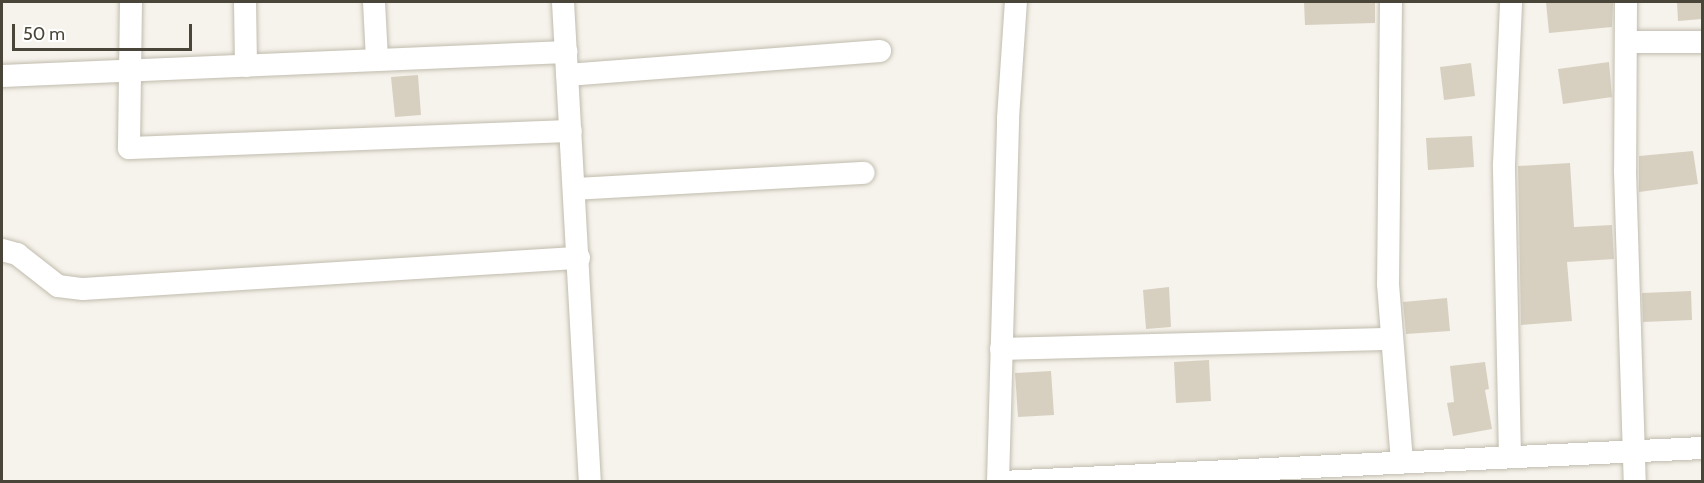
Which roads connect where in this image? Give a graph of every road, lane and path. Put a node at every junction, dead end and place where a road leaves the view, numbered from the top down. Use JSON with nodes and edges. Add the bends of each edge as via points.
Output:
{"nodes":[{"id":1,"x":130,"y":2,"type":"edge"},
{"id":2,"x":246,"y":2,"type":"edge"},
{"id":3,"x":374,"y":2,"type":"edge"},
{"id":4,"x":563,"y":2,"type":"edge"},
{"id":5,"x":1016,"y":2,"type":"edge"},
{"id":6,"x":1391,"y":2,"type":"edge"},
{"id":7,"x":1511,"y":2,"type":"edge"},
{"id":8,"x":1626,"y":2,"type":"edge"},
{"id":9,"x":1626,"y":42,"type":"junction"},
{"id":10,"x":1702,"y":42,"type":"edge"},
{"id":11,"x":880,"y":51,"type":"dead end"},
{"id":12,"x":377,"y":60,"type":"junction"},
{"id":13,"x":566,"y":64,"type":"junction"},
{"id":14,"x":246,"y":66,"type":"junction"},
{"id":15,"x":128,"y":71,"type":"junction"},
{"id":16,"x":2,"y":76,"type":"edge"},
{"id":17,"x":570,"y":131,"type":"junction"},
{"id":18,"x":864,"y":173,"type":"dead end"},
{"id":19,"x":574,"y":189,"type":"junction"},
{"id":20,"x":2,"y":250,"type":"edge"},
{"id":21,"x":579,"y":258,"type":"junction"},
{"id":22,"x":1392,"y":339,"type":"junction"},
{"id":23,"x":1001,"y":349,"type":"junction"},
{"id":24,"x":1702,"y":448,"type":"edge"},
{"id":25,"x":1634,"y":451,"type":"junction"},
{"id":26,"x":1510,"y":457,"type":"junction"},
{"id":27,"x":1402,"y":462,"type":"junction"},
{"id":28,"x":590,"y":482,"type":"edge"},
{"id":29,"x":1000,"y":482,"type":"edge"},
{"id":30,"x":1635,"y":482,"type":"edge"}],
"edges":[{"from":1,"to":15,"type":"street"},
{"from":2,"to":14,"type":"street"},
{"from":3,"to":12,"type":"street"},
{"from":4,"to":13,"type":"street"},
{"from":5,"to":23,"type":"street"},
{"from":6,"to":22,"type":"street","via":[[1388,284]]},
{"from":7,"to":26,"type":"street","via":[[1504,165]]},
{"from":8,"to":9,"type":"street"},
{"from":9,"to":10,"type":"street"},
{"from":9,"to":25,"type":"street","via":[[1625,171]]},
{"from":11,"to":13,"type":"street"},
{"from":12,"to":13,"type":"street"},
{"from":12,"to":14,"type":"street"},
{"from":13,"to":17,"type":"street"},
{"from":14,"to":15,"type":"street"},
{"from":15,"to":16,"type":"street"},
{"from":15,"to":17,"type":"street","via":[[129,148]]},
{"from":17,"to":19,"type":"street"},
{"from":18,"to":19,"type":"street"},
{"from":19,"to":21,"type":"street"},
{"from":20,"to":21,"type":"street","via":[[18,254],[58,286],[83,289]]},
{"from":21,"to":28,"type":"street"},
{"from":22,"to":23,"type":"street"},
{"from":22,"to":27,"type":"street"},
{"from":23,"to":29,"type":"street"},
{"from":24,"to":25,"type":"street"},
{"from":25,"to":26,"type":"street"},
{"from":25,"to":30,"type":"street"},
{"from":26,"to":27,"type":"street"},
{"from":27,"to":29,"type":"street"}]}
